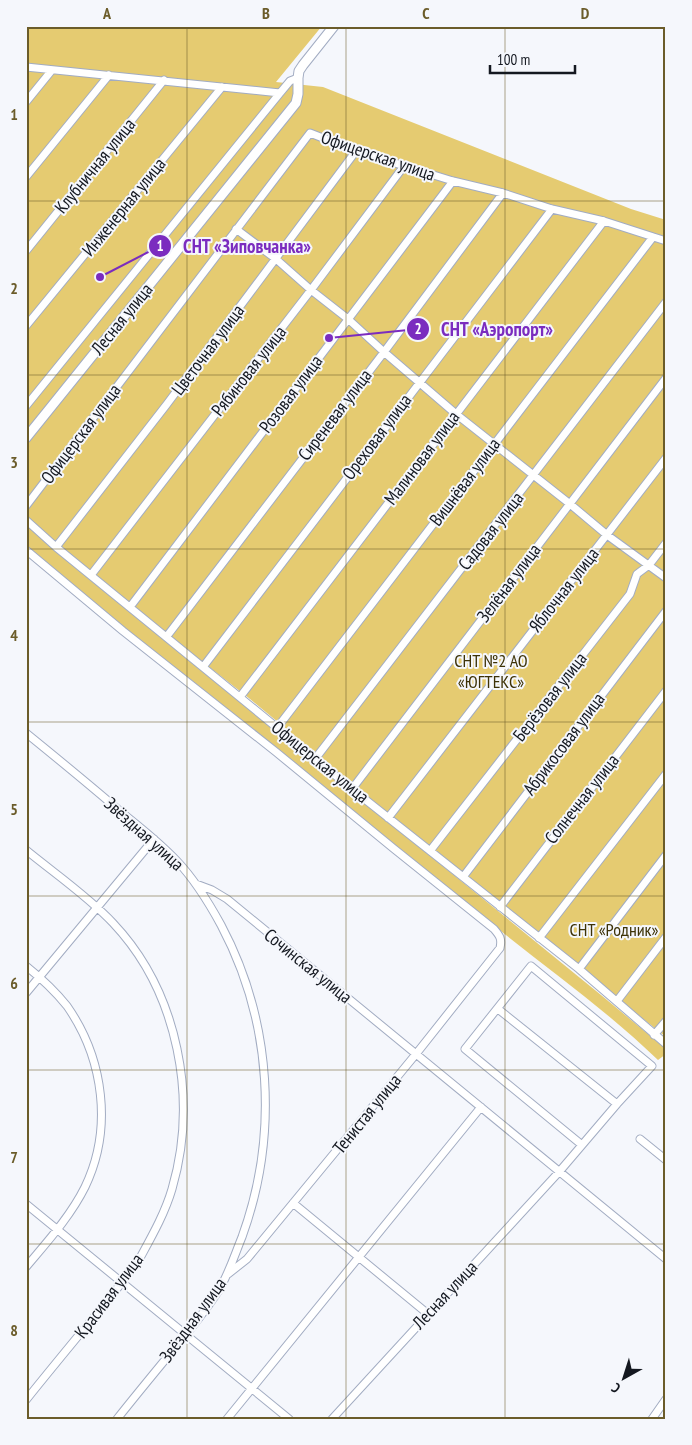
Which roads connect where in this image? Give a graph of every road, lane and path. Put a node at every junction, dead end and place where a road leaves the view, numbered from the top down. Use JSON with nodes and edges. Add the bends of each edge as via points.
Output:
{"nodes":[{"id":1,"x":334,"y":26,"type":"edge"},
{"id":2,"x":26,"y":67,"type":"edge"},
{"id":3,"x":52,"y":70,"type":"junction"},
{"id":4,"x":109,"y":75,"type":"junction"},
{"id":5,"x":298,"y":78,"type":"junction"},
{"id":6,"x":164,"y":80,"type":"junction"},
{"id":7,"x":222,"y":87,"type":"junction"},
{"id":8,"x":280,"y":93,"type":"junction"},
{"id":9,"x":26,"y":102,"type":"edge"},
{"id":10,"x":356,"y":151,"type":"junction"},
{"id":11,"x":404,"y":166,"type":"junction"},
{"id":12,"x":26,"y":177,"type":"edge"},
{"id":13,"x":452,"y":181,"type":"junction"},
{"id":14,"x":503,"y":193,"type":"junction"},
{"id":15,"x":552,"y":209,"type":"junction"},
{"id":16,"x":604,"y":220,"type":"junction"},
{"id":17,"x":236,"y":229,"type":"junction"},
{"id":18,"x":653,"y":237,"type":"junction"},
{"id":19,"x":666,"y":241,"type":"edge"},
{"id":20,"x":26,"y":251,"type":"edge"},
{"id":21,"x":276,"y":259,"type":"junction"},
{"id":22,"x":311,"y":290,"type":"junction"},
{"id":23,"x":666,"y":302,"type":"edge"},
{"id":24,"x":348,"y":319,"type":"junction"},
{"id":25,"x":26,"y":326,"type":"edge"},
{"id":26,"x":384,"y":352,"type":"junction"},
{"id":27,"x":666,"y":378,"type":"edge"},
{"id":28,"x":420,"y":382,"type":"junction"},
{"id":29,"x":26,"y":406,"type":"edge"},
{"id":30,"x":456,"y":414,"type":"junction"},
{"id":31,"x":26,"y":438,"type":"edge"},
{"id":32,"x":494,"y":444,"type":"junction"},
{"id":33,"x":666,"y":458,"type":"edge"},
{"id":34,"x":533,"y":476,"type":"junction"},
{"id":35,"x":570,"y":504,"type":"junction"},
{"id":36,"x":26,"y":506,"type":"edge"},
{"id":37,"x":26,"y":520,"type":"edge"},
{"id":38,"x":607,"y":535,"type":"junction"},
{"id":39,"x":666,"y":543,"type":"edge"},
{"id":40,"x":56,"y":547,"type":"junction"},
{"id":41,"x":26,"y":550,"type":"edge"},
{"id":42,"x":648,"y":565,"type":"junction"},
{"id":43,"x":91,"y":575,"type":"junction"},
{"id":44,"x":666,"y":578,"type":"edge"},
{"id":45,"x":130,"y":607,"type":"junction"},
{"id":46,"x":666,"y":611,"type":"edge"},
{"id":47,"x":167,"y":636,"type":"junction"},
{"id":48,"x":203,"y":667,"type":"junction"},
{"id":49,"x":666,"y":691,"type":"edge"},
{"id":50,"x":240,"y":697,"type":"junction"},
{"id":51,"x":278,"y":728,"type":"junction"},
{"id":52,"x":26,"y":733,"type":"edge"},
{"id":53,"x":315,"y":759,"type":"junction"},
{"id":54,"x":666,"y":774,"type":"edge"},
{"id":55,"x":352,"y":789,"type":"junction"},
{"id":56,"x":388,"y":818,"type":"junction"},
{"id":57,"x":154,"y":839,"type":"junction"},
{"id":58,"x":26,"y":850,"type":"edge"},
{"id":59,"x":430,"y":851,"type":"junction"},
{"id":60,"x":666,"y":855,"type":"edge"},
{"id":61,"x":463,"y":877,"type":"junction"},
{"id":62,"x":196,"y":884,"type":"junction"},
{"id":63,"x":500,"y":907,"type":"junction"},
{"id":64,"x":96,"y":908,"type":"junction"},
{"id":65,"x":666,"y":937,"type":"edge"},
{"id":66,"x":539,"y":938,"type":"junction"},
{"id":67,"x":26,"y":966,"type":"edge"},
{"id":68,"x":579,"y":970,"type":"junction"},
{"id":69,"x":40,"y":977,"type":"junction"},
{"id":70,"x":26,"y":993,"type":"edge"},
{"id":71,"x":617,"y":1001,"type":"junction"},
{"id":72,"x":498,"y":1009,"type":"junction"},
{"id":73,"x":666,"y":1021,"type":"edge"},
{"id":74,"x":654,"y":1035,"type":"junction"},
{"id":75,"x":666,"y":1044,"type":"edge"},
{"id":76,"x":416,"y":1054,"type":"junction"},
{"id":77,"x":616,"y":1104,"type":"junction"},
{"id":78,"x":481,"y":1107,"type":"junction"},
{"id":79,"x":640,"y":1139,"type":"dead end"},
{"id":80,"x":582,"y":1144,"type":"junction"},
{"id":81,"x":666,"y":1160,"type":"edge"},
{"id":82,"x":559,"y":1172,"type":"junction"},
{"id":83,"x":293,"y":1203,"type":"junction"},
{"id":84,"x":26,"y":1204,"type":"edge"},
{"id":85,"x":57,"y":1230,"type":"junction"},
{"id":86,"x":359,"y":1257,"type":"junction"},
{"id":87,"x":666,"y":1259,"type":"edge"},
{"id":88,"x":26,"y":1268,"type":"edge"},
{"id":89,"x":228,"y":1274,"type":"junction"},
{"id":90,"x":122,"y":1282,"type":"junction"},
{"id":91,"x":428,"y":1314,"type":"junction"},
{"id":92,"x":186,"y":1334,"type":"junction"},
{"id":93,"x":252,"y":1388,"type":"junction"},
{"id":94,"x":666,"y":1399,"type":"edge"},
{"id":95,"x":26,"y":1400,"type":"edge"},
{"id":96,"x":117,"y":1419,"type":"edge"},
{"id":97,"x":227,"y":1419,"type":"edge"},
{"id":98,"x":289,"y":1419,"type":"edge"},
{"id":99,"x":332,"y":1419,"type":"edge"},
{"id":100,"x":652,"y":1419,"type":"edge"}],
"edges":[{"from":1,"to":5,"type":"street","name":"Лесная улица","via":[[303,65]]},
{"from":2,"to":3,"type":"street"},
{"from":3,"to":4,"type":"street"},
{"from":3,"to":9,"type":"street"},
{"from":4,"to":6,"type":"street"},
{"from":4,"to":12,"type":"street"},
{"from":5,"to":8,"type":"street","name":"Лесная улица","via":[[290,81]]},
{"from":5,"to":31,"type":"street","name":"Лесная улица","via":[[296,103]]},
{"from":6,"to":7,"type":"street"},
{"from":6,"to":20,"type":"street","name":"Клубничная улица"},
{"from":7,"to":8,"type":"street"},
{"from":7,"to":25,"type":"street","name":"Инженерная улица"},
{"from":8,"to":29,"type":"street","name":"Лесная улица"},
{"from":10,"to":11,"type":"street","name":"Офицерская улица"},
{"from":10,"to":17,"type":"street","name":"Офицерская улица","via":[[310,133]]},
{"from":10,"to":21,"type":"street","name":"Цветочная улица"},
{"from":11,"to":13,"type":"street","name":"Офицерская улица"},
{"from":11,"to":22,"type":"street","name":"Рябиновая улица"},
{"from":13,"to":14,"type":"street","name":"Офицерская улица"},
{"from":13,"to":24,"type":"street","name":"Розовая улица"},
{"from":14,"to":15,"type":"street","name":"Офицерская улица"},
{"from":14,"to":26,"type":"street","name":"Сиреневая улица"},
{"from":15,"to":16,"type":"street","name":"Офицерская улица"},
{"from":15,"to":28,"type":"street","name":"Ореховая улица"},
{"from":16,"to":18,"type":"street","name":"Офицерская улица"},
{"from":16,"to":30,"type":"street","name":"Малиновая улица"},
{"from":17,"to":21,"type":"street"},
{"from":17,"to":36,"type":"street","name":"Офицерская улица"},
{"from":18,"to":19,"type":"street","name":"Офицерская улица"},
{"from":18,"to":32,"type":"street","name":"Вишнёвая улица"},
{"from":21,"to":22,"type":"street"},
{"from":21,"to":40,"type":"street","name":"Цветочная улица"},
{"from":22,"to":24,"type":"street"},
{"from":22,"to":43,"type":"street","name":"Рябиновая улица"},
{"from":23,"to":34,"type":"street","name":"Садовая улица"},
{"from":24,"to":26,"type":"street"},
{"from":24,"to":45,"type":"street","name":"Розовая улица"},
{"from":26,"to":28,"type":"street"},
{"from":26,"to":47,"type":"street","name":"Сиреневая улица"},
{"from":27,"to":35,"type":"street","name":"Зелёная улица"},
{"from":28,"to":30,"type":"street"},
{"from":28,"to":48,"type":"street","name":"Ореховая улица"},
{"from":30,"to":32,"type":"street"},
{"from":30,"to":50,"type":"street","name":"Малиновая улица"},
{"from":32,"to":34,"type":"street"},
{"from":32,"to":51,"type":"street","name":"Вишнёвая улица"},
{"from":33,"to":38,"type":"street","name":"Яблочная улица"},
{"from":34,"to":35,"type":"street"},
{"from":34,"to":53,"type":"street","name":"Садовая улица"},
{"from":35,"to":38,"type":"street"},
{"from":35,"to":55,"type":"street","name":"Зелёная улица"},
{"from":37,"to":40,"type":"street","name":"Офицерская улица"},
{"from":38,"to":42,"type":"street"},
{"from":38,"to":56,"type":"street","name":"Яблочная улица"},
{"from":39,"to":42,"type":"street","name":"Берёзовая улица"},
{"from":40,"to":43,"type":"street","name":"Офицерская улица"},
{"from":41,"to":76,"type":"street","name":"Тенистая улица","via":[[500,935],[500,948]]},
{"from":42,"to":44,"type":"street"},
{"from":42,"to":59,"type":"street","name":"Берёзовая улица","via":[[637,574],[630,594]]},
{"from":43,"to":45,"type":"street","name":"Офицерская улица"},
{"from":45,"to":47,"type":"street","name":"Офицерская улица"},
{"from":46,"to":61,"type":"street","name":"Абрикосовая улица"},
{"from":47,"to":48,"type":"street","name":"Офицерская улица"},
{"from":48,"to":50,"type":"street","name":"Офицерская улица"},
{"from":49,"to":63,"type":"street","name":"Солнечная улица"},
{"from":50,"to":51,"type":"street","name":"Офицерская улица"},
{"from":51,"to":53,"type":"street","name":"Офицерская улица"},
{"from":52,"to":57,"type":"street","name":"Звёздная улица"},
{"from":53,"to":55,"type":"street","name":"Офицерская улица"},
{"from":54,"to":66,"type":"street"},
{"from":55,"to":56,"type":"street","name":"Офицерская улица"},
{"from":56,"to":59,"type":"street","name":"Офицерская улица"},
{"from":57,"to":62,"type":"street","name":"Звёздная улица"},
{"from":57,"to":64,"type":"street"},
{"from":58,"to":64,"type":"street","name":"Красивая улица"},
{"from":59,"to":61,"type":"street","name":"Офицерская улица"},
{"from":60,"to":68,"type":"street"},
{"from":61,"to":63,"type":"street","name":"Офицерская улица"},
{"from":62,"to":76,"type":"street","name":"Сочинская улица","via":[[227,899]]},
{"from":62,"to":89,"type":"street","name":"Звёздная улица","via":[[228,938],[247,985],[261,1042],[265,1088],[259,1180]]},
{"from":63,"to":66,"type":"street","name":"Офицерская улица"},
{"from":64,"to":69,"type":"street"},
{"from":64,"to":90,"type":"street","name":"Красивая улица","via":[[114,924],[150,975],[172,1030],[182,1080],[183,1128],[172,1189],[151,1236]]},
{"from":65,"to":71,"type":"street"},
{"from":66,"to":68,"type":"street","name":"Офицерская улица"},
{"from":67,"to":69,"type":"street"},
{"from":68,"to":71,"type":"street","name":"Офицерская улица"},
{"from":69,"to":70,"type":"street"},
{"from":69,"to":85,"type":"street","via":[[66,1006],[84,1036],[96,1070],[102,1109],[93,1167],[77,1202]]},
{"from":71,"to":74,"type":"street","name":"Офицерская улица"},
{"from":72,"to":77,"type":"street"},
{"from":72,"to":77,"type":"street","name":"Лесная улица","via":[[531,966],[652,1066]]},
{"from":72,"to":80,"type":"street","via":[[466,1049]]},
{"from":73,"to":74,"type":"street"},
{"from":74,"to":75,"type":"street","name":"Офицерская улица"},
{"from":76,"to":78,"type":"street","name":"Сочинская улица"},
{"from":76,"to":83,"type":"street","name":"Тенистая улица"},
{"from":77,"to":80,"type":"street","name":"Лесная улица"},
{"from":78,"to":82,"type":"street","name":"Сочинская улица"},
{"from":78,"to":86,"type":"street"},
{"from":79,"to":81,"type":"street"},
{"from":80,"to":82,"type":"street","name":"Лесная улица"},
{"from":82,"to":87,"type":"street","name":"Сочинская улица"},
{"from":82,"to":91,"type":"street","name":"Лесная улица"},
{"from":83,"to":86,"type":"street"},
{"from":83,"to":89,"type":"street","name":"Тенистая улица","via":[[247,1260]]},
{"from":84,"to":85,"type":"street"},
{"from":85,"to":88,"type":"street"},
{"from":85,"to":90,"type":"street"},
{"from":86,"to":91,"type":"street"},
{"from":86,"to":93,"type":"street"},
{"from":89,"to":92,"type":"street","name":"Звёздная улица"},
{"from":90,"to":92,"type":"street"},
{"from":90,"to":95,"type":"street","name":"Красивая улица"},
{"from":91,"to":99,"type":"street","name":"Лесная улица"},
{"from":92,"to":93,"type":"street"},
{"from":92,"to":96,"type":"street","name":"Звёздная улица"},
{"from":93,"to":97,"type":"street"},
{"from":93,"to":98,"type":"street"},
{"from":94,"to":100,"type":"street"}]}
